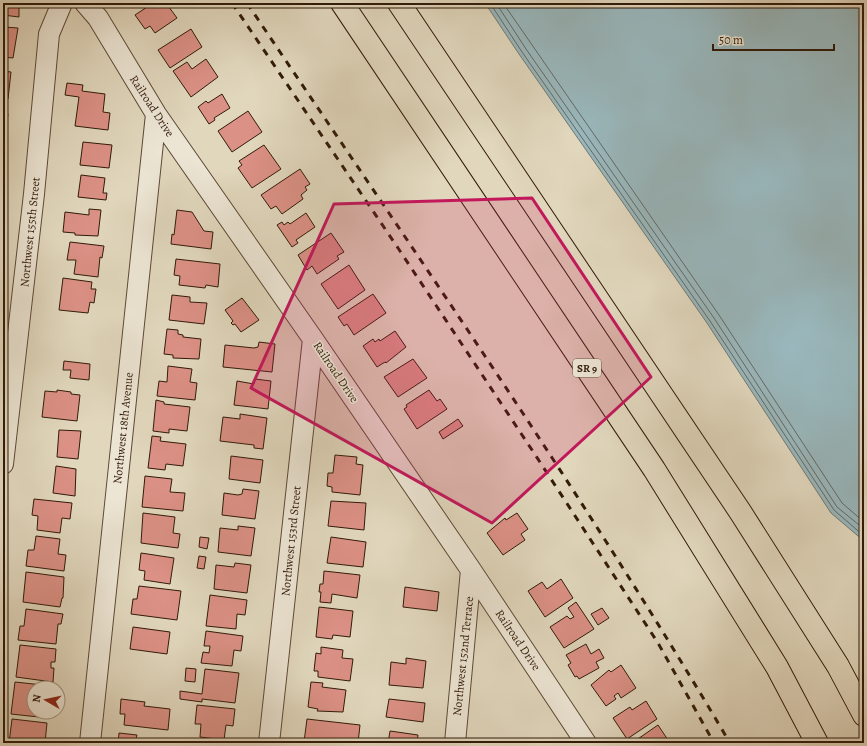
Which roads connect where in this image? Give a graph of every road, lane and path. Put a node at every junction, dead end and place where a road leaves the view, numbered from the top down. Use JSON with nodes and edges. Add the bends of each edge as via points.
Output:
{"nodes":[{"id":1,"x":62,"y":3,"type":"edge"},
{"id":2,"x":85,"y":3,"type":"edge"},
{"id":3,"x":342,"y":3,"type":"edge"},
{"id":4,"x":399,"y":3,"type":"edge"},
{"id":5,"x":156,"y":114,"type":"junction"},
{"id":6,"x":313,"y":339,"type":"junction"},
{"id":7,"x":3,"y":464,"type":"edge"},
{"id":8,"x":471,"y":570,"type":"junction"},
{"id":9,"x":864,"y":715,"type":"edge"},
{"id":10,"x":90,"y":743,"type":"edge"},
{"id":11,"x":269,"y":743,"type":"edge"},
{"id":12,"x":455,"y":743,"type":"edge"},
{"id":13,"x":586,"y":743,"type":"edge"},
{"id":14,"x":817,"y":743,"type":"edge"}],
"edges":[{"from":1,"to":7,"type":"street","name":"Northwest 155th Street","via":[[50,34]]},
{"from":2,"to":5,"type":"street","name":"Railroad Drive","via":[[98,18]]},
{"from":3,"to":14,"type":"main road","number":"SR 9","via":[[654,469],[777,667]]},
{"from":4,"to":9,"type":"main road","via":[[741,514],[838,666]]},
{"from":5,"to":6,"type":"street","name":"Railroad Drive"},
{"from":5,"to":10,"type":"street","name":"Northwest 18th Avenue"},
{"from":6,"to":8,"type":"street","name":"Railroad Drive"},
{"from":6,"to":11,"type":"street","name":"Northwest 153rd Street"},
{"from":8,"to":12,"type":"street","name":"Northwest 152nd Terrace"},
{"from":8,"to":13,"type":"street","name":"Railroad Drive"}]}
